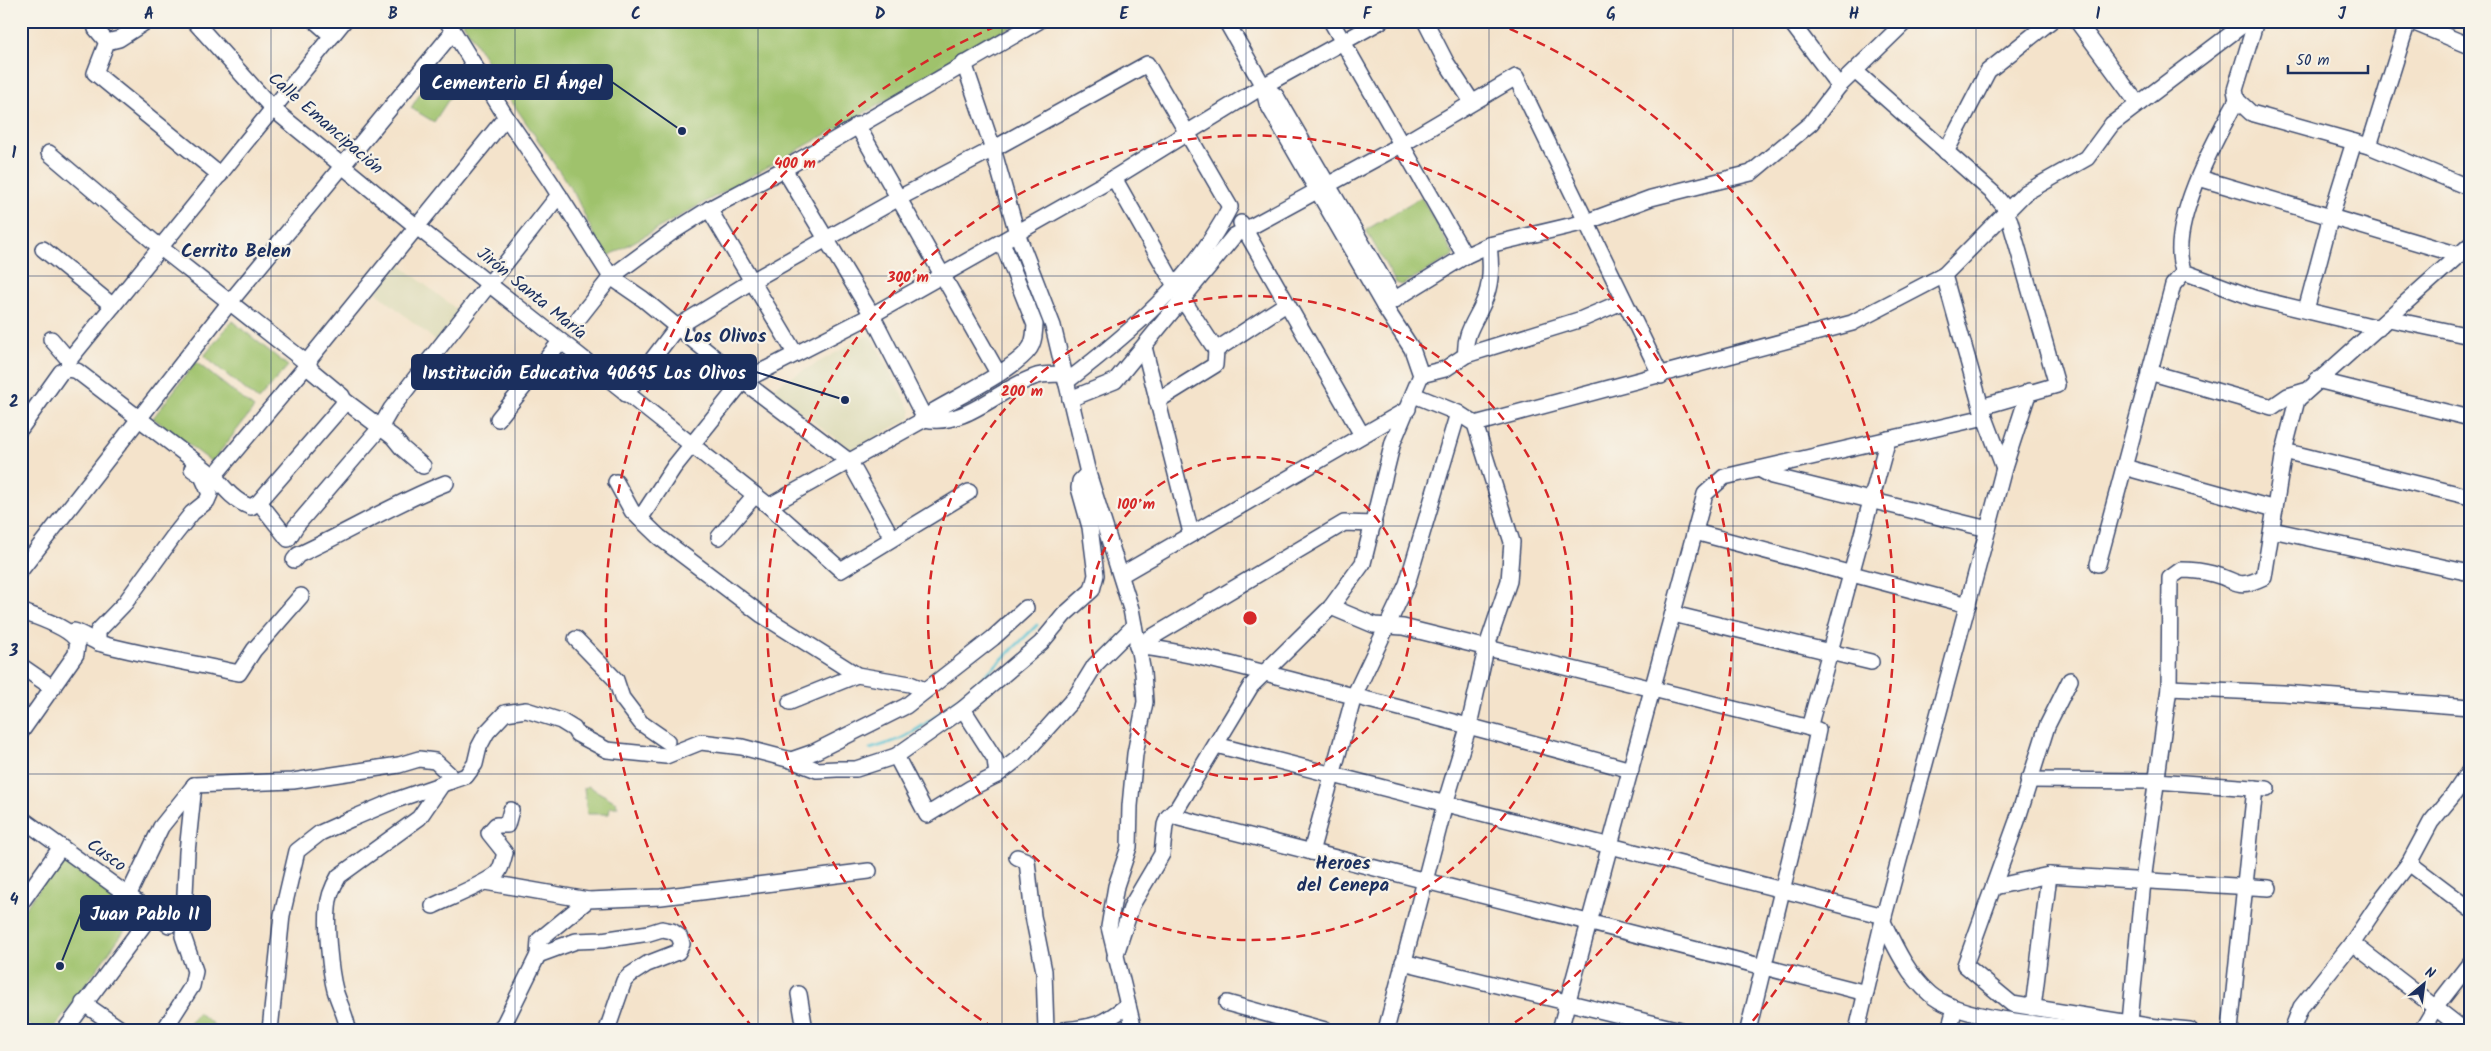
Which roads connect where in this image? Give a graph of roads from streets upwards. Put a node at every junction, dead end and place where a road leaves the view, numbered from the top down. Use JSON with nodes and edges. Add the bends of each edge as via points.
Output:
{"nodes":[{"id":1,"x":94,"y":21,"type":"edge"},
{"id":2,"x":147,"y":21,"type":"edge"},
{"id":3,"x":194,"y":21,"type":"edge"},
{"id":4,"x":315,"y":21,"type":"edge"},
{"id":5,"x":344,"y":21,"type":"edge"},
{"id":6,"x":1039,"y":21,"type":"edge"},
{"id":7,"x":1226,"y":21,"type":"edge"},
{"id":8,"x":1331,"y":21,"type":"edge"},
{"id":9,"x":1381,"y":21,"type":"edge"},
{"id":10,"x":1425,"y":21,"type":"edge"},
{"id":11,"x":1790,"y":21,"type":"edge"},
{"id":12,"x":1906,"y":21,"type":"edge"},
{"id":13,"x":2051,"y":21,"type":"edge"},
{"id":14,"x":2077,"y":21,"type":"edge"},
{"id":15,"x":2248,"y":21,"type":"edge"},
{"id":16,"x":2256,"y":21,"type":"edge"},
{"id":17,"x":2409,"y":21,"type":"edge"},
{"id":18,"x":450,"y":27,"type":"edge"},
{"id":19,"x":332,"y":36,"type":"junction"},
{"id":20,"x":107,"y":42,"type":"junction"},
{"id":21,"x":1344,"y":43,"type":"junction"},
{"id":22,"x":2470,"y":46,"type":"edge"},
{"id":23,"x":964,"y":63,"type":"junction"},
{"id":24,"x":1855,"y":71,"type":"junction"},
{"id":25,"x":1263,"y":86,"type":"junction"},
{"id":26,"x":1839,"y":86,"type":"junction"},
{"id":27,"x":2237,"y":100,"type":"junction"},
{"id":28,"x":1472,"y":102,"type":"junction"},
{"id":29,"x":2138,"y":104,"type":"junction"},
{"id":30,"x":273,"y":109,"type":"junction"},
{"id":31,"x":506,"y":118,"type":"junction"},
{"id":32,"x":857,"y":125,"type":"junction"},
{"id":33,"x":1186,"y":132,"type":"junction"},
{"id":34,"x":2354,"y":142,"type":"junction"},
{"id":35,"x":1401,"y":145,"type":"junction"},
{"id":36,"x":2370,"y":146,"type":"junction"},
{"id":37,"x":993,"y":149,"type":"junction"},
{"id":38,"x":1946,"y":152,"type":"junction"},
{"id":39,"x":49,"y":153,"type":"dead end"},
{"id":40,"x":343,"y":167,"type":"junction"},
{"id":41,"x":784,"y":169,"type":"junction"},
{"id":42,"x":220,"y":175,"type":"junction"},
{"id":43,"x":1114,"y":178,"type":"junction"},
{"id":44,"x":2199,"y":178,"type":"junction"},
{"id":45,"x":1323,"y":187,"type":"junction"},
{"id":46,"x":2470,"y":188,"type":"edge"},
{"id":47,"x":559,"y":195,"type":"junction"},
{"id":48,"x":899,"y":198,"type":"junction"},
{"id":49,"x":708,"y":209,"type":"junction"},
{"id":50,"x":2005,"y":211,"type":"junction"},
{"id":51,"x":2331,"y":216,"type":"junction"},
{"id":52,"x":1586,"y":222,"type":"junction"},
{"id":53,"x":1243,"y":226,"type":"junction"},
{"id":54,"x":417,"y":227,"type":"junction"},
{"id":55,"x":1017,"y":233,"type":"junction"},
{"id":56,"x":825,"y":240,"type":"junction"},
{"id":57,"x":1002,"y":242,"type":"junction"},
{"id":58,"x":1489,"y":245,"type":"junction"},
{"id":59,"x":161,"y":248,"type":"junction"},
{"id":60,"x":43,"y":249,"type":"dead end"},
{"id":61,"x":2464,"y":250,"type":"edge"},
{"id":62,"x":1465,"y":256,"type":"junction"},
{"id":63,"x":2184,"y":272,"type":"junction"},
{"id":64,"x":942,"y":274,"type":"junction"},
{"id":65,"x":1944,"y":276,"type":"junction"},
{"id":66,"x":612,"y":277,"type":"junction"},
{"id":67,"x":752,"y":282,"type":"junction"},
{"id":68,"x":488,"y":284,"type":"junction"},
{"id":69,"x":1179,"y":294,"type":"junction"},
{"id":70,"x":1624,"y":301,"type":"junction"},
{"id":71,"x":230,"y":302,"type":"junction"},
{"id":72,"x":1389,"y":303,"type":"junction"},
{"id":73,"x":1286,"y":304,"type":"junction"},
{"id":74,"x":114,"y":306,"type":"junction"},
{"id":75,"x":2306,"y":310,"type":"junction"},
{"id":76,"x":872,"y":315,"type":"junction"},
{"id":77,"x":578,"y":319,"type":"dead end"},
{"id":78,"x":2384,"y":324,"type":"junction"},
{"id":79,"x":677,"y":328,"type":"junction"},
{"id":80,"x":2470,"y":336,"type":"edge"},
{"id":81,"x":51,"y":339,"type":"dead end"},
{"id":82,"x":560,"y":342,"type":"junction"},
{"id":83,"x":1144,"y":347,"type":"junction"},
{"id":84,"x":1216,"y":350,"type":"junction"},
{"id":85,"x":795,"y":353,"type":"junction"},
{"id":86,"x":1466,"y":354,"type":"junction"},
{"id":87,"x":308,"y":364,"type":"junction"},
{"id":88,"x":69,"y":365,"type":"junction"},
{"id":89,"x":2149,"y":372,"type":"junction"},
{"id":90,"x":998,"y":373,"type":"junction"},
{"id":91,"x":1421,"y":375,"type":"junction"},
{"id":92,"x":1660,"y":376,"type":"junction"},
{"id":93,"x":2317,"y":380,"type":"junction"},
{"id":94,"x":743,"y":381,"type":"junction"},
{"id":95,"x":1068,"y":388,"type":"junction"},
{"id":96,"x":2305,"y":391,"type":"junction"},
{"id":97,"x":2029,"y":392,"type":"junction"},
{"id":98,"x":626,"y":394,"type":"junction"},
{"id":99,"x":1414,"y":395,"type":"junction"},
{"id":100,"x":344,"y":400,"type":"junction"},
{"id":101,"x":1157,"y":401,"type":"junction"},
{"id":102,"x":1408,"y":409,"type":"junction"},
{"id":103,"x":1983,"y":412,"type":"junction"},
{"id":104,"x":1458,"y":413,"type":"junction"},
{"id":105,"x":138,"y":418,"type":"junction"},
{"id":106,"x":2470,"y":418,"type":"edge"},
{"id":107,"x":498,"y":419,"type":"dead end"},
{"id":108,"x":925,"y":419,"type":"junction"},
{"id":109,"x":1475,"y":424,"type":"junction"},
{"id":110,"x":21,"y":428,"type":"edge"},
{"id":111,"x":380,"y":428,"type":"junction"},
{"id":112,"x":1362,"y":435,"type":"junction"},
{"id":113,"x":1888,"y":439,"type":"junction"},
{"id":114,"x":693,"y":445,"type":"junction"},
{"id":115,"x":2284,"y":452,"type":"junction"},
{"id":116,"x":192,"y":460,"type":"junction"},
{"id":117,"x":850,"y":462,"type":"junction"},
{"id":118,"x":423,"y":466,"type":"dead end"},
{"id":119,"x":2124,"y":467,"type":"junction"},
{"id":120,"x":2004,"y":468,"type":"junction"},
{"id":121,"x":1759,"y":469,"type":"junction"},
{"id":122,"x":1088,"y":473,"type":"junction"},
{"id":123,"x":214,"y":476,"type":"junction"},
{"id":124,"x":616,"y":482,"type":"dead end"},
{"id":125,"x":446,"y":483,"type":"dead end"},
{"id":126,"x":969,"y":492,"type":"dead end"},
{"id":127,"x":755,"y":495,"type":"junction"},
{"id":128,"x":2470,"y":497,"type":"edge"},
{"id":129,"x":1871,"y":500,"type":"junction"},
{"id":130,"x":259,"y":502,"type":"junction"},
{"id":131,"x":770,"y":506,"type":"junction"},
{"id":132,"x":2275,"y":509,"type":"junction"},
{"id":133,"x":640,"y":519,"type":"junction"},
{"id":134,"x":1374,"y":524,"type":"junction"},
{"id":135,"x":1988,"y":529,"type":"junction"},
{"id":136,"x":2272,"y":530,"type":"junction"},
{"id":137,"x":1695,"y":532,"type":"junction"},
{"id":138,"x":1191,"y":533,"type":"junction"},
{"id":139,"x":719,"y":537,"type":"dead end"},
{"id":140,"x":892,"y":538,"type":"junction"},
{"id":141,"x":294,"y":560,"type":"dead end"},
{"id":142,"x":2098,"y":564,"type":"dead end"},
{"id":143,"x":21,"y":570,"type":"edge"},
{"id":144,"x":2470,"y":573,"type":"edge"},
{"id":145,"x":1851,"y":574,"type":"junction"},
{"id":146,"x":1121,"y":575,"type":"junction"},
{"id":147,"x":301,"y":596,"type":"dead end"},
{"id":148,"x":1968,"y":605,"type":"junction"},
{"id":149,"x":1331,"y":607,"type":"junction"},
{"id":150,"x":1026,"y":608,"type":"dead end"},
{"id":151,"x":21,"y":612,"type":"edge"},
{"id":152,"x":1673,"y":614,"type":"junction"},
{"id":153,"x":1388,"y":625,"type":"junction"},
{"id":154,"x":1134,"y":626,"type":"junction"},
{"id":155,"x":70,"y":633,"type":"junction"},
{"id":156,"x":576,"y":639,"type":"dead end"},
{"id":157,"x":98,"y":643,"type":"junction"},
{"id":158,"x":1137,"y":646,"type":"junction"},
{"id":159,"x":1486,"y":649,"type":"junction"},
{"id":160,"x":1830,"y":652,"type":"junction"},
{"id":161,"x":1871,"y":662,"type":"dead end"},
{"id":162,"x":21,"y":666,"type":"edge"},
{"id":163,"x":1263,"y":673,"type":"junction"},
{"id":164,"x":857,"y":676,"type":"junction"},
{"id":165,"x":2070,"y":680,"type":"dead end"},
{"id":166,"x":53,"y":688,"type":"junction"},
{"id":167,"x":2169,"y":688,"type":"junction"},
{"id":168,"x":925,"y":690,"type":"junction"},
{"id":169,"x":1652,"y":690,"type":"junction"},
{"id":170,"x":1354,"y":696,"type":"junction"},
{"id":171,"x":790,"y":702,"type":"dead end"},
{"id":172,"x":2470,"y":708,"type":"edge"},
{"id":173,"x":963,"y":709,"type":"junction"},
{"id":174,"x":1469,"y":725,"type":"junction"},
{"id":175,"x":1809,"y":728,"type":"junction"},
{"id":176,"x":21,"y":732,"type":"edge"},
{"id":177,"x":667,"y":741,"type":"dead end"},
{"id":178,"x":1216,"y":746,"type":"junction"},
{"id":179,"x":896,"y":756,"type":"junction"},
{"id":180,"x":792,"y":760,"type":"junction"},
{"id":181,"x":1630,"y":770,"type":"junction"},
{"id":182,"x":1332,"y":775,"type":"junction"},
{"id":183,"x":997,"y":776,"type":"junction"},
{"id":184,"x":2468,"y":777,"type":"edge"},
{"id":185,"x":448,"y":779,"type":"junction"},
{"id":186,"x":2028,"y":780,"type":"junction"},
{"id":187,"x":2156,"y":781,"type":"junction"},
{"id":188,"x":194,"y":785,"type":"junction"},
{"id":189,"x":1445,"y":804,"type":"junction"},
{"id":190,"x":511,"y":810,"type":"dead end"},
{"id":191,"x":21,"y":818,"type":"edge"},
{"id":192,"x":1179,"y":818,"type":"dead end"},
{"id":193,"x":1610,"y":846,"type":"junction"},
{"id":194,"x":61,"y":847,"type":"junction"},
{"id":195,"x":1311,"y":852,"type":"junction"},
{"id":196,"x":1017,"y":857,"type":"dead end"},
{"id":197,"x":2410,"y":863,"type":"junction"},
{"id":198,"x":869,"y":871,"type":"dead end"},
{"id":199,"x":2049,"y":875,"type":"junction"},
{"id":200,"x":2143,"y":880,"type":"junction"},
{"id":201,"x":485,"y":882,"type":"junction"},
{"id":202,"x":1424,"y":882,"type":"junction"},
{"id":203,"x":2243,"y":886,"type":"junction"},
{"id":204,"x":1994,"y":887,"type":"junction"},
{"id":205,"x":2269,"y":888,"type":"dead end"},
{"id":206,"x":1781,"y":890,"type":"junction"},
{"id":207,"x":128,"y":896,"type":"junction"},
{"id":208,"x":588,"y":900,"type":"junction"},
{"id":209,"x":21,"y":903,"type":"edge"},
{"id":210,"x":433,"y":906,"type":"dead end"},
{"id":211,"x":2470,"y":909,"type":"edge"},
{"id":212,"x":150,"y":911,"type":"junction"},
{"id":213,"x":1884,"y":920,"type":"junction"},
{"id":214,"x":1589,"y":922,"type":"junction"},
{"id":215,"x":169,"y":925,"type":"dead end"},
{"id":216,"x":2352,"y":943,"type":"junction"},
{"id":217,"x":538,"y":955,"type":"junction"},
{"id":218,"x":1115,"y":957,"type":"junction"},
{"id":219,"x":1403,"y":962,"type":"junction"},
{"id":220,"x":2470,"y":963,"type":"edge"},
{"id":221,"x":1764,"y":967,"type":"junction"},
{"id":222,"x":1866,"y":993,"type":"junction"},
{"id":223,"x":799,"y":994,"type":"dead end"},
{"id":224,"x":1568,"y":1002,"type":"junction"},
{"id":225,"x":83,"y":1003,"type":"junction"},
{"id":226,"x":1227,"y":1003,"type":"dead end"},
{"id":227,"x":2012,"y":1004,"type":"junction"},
{"id":228,"x":1128,"y":1005,"type":"junction"},
{"id":229,"x":1955,"y":1008,"type":"junction"},
{"id":230,"x":2033,"y":1008,"type":"junction"},
{"id":231,"x":2435,"y":1008,"type":"junction"},
{"id":232,"x":1986,"y":1016,"type":"junction"},
{"id":233,"x":2130,"y":1022,"type":"junction"},
{"id":234,"x":2065,"y":1028,"type":"edge"},
{"id":235,"x":2148,"y":1028,"type":"edge"},
{"id":236,"x":65,"y":1030,"type":"edge"},
{"id":237,"x":122,"y":1030,"type":"edge"},
{"id":238,"x":164,"y":1030,"type":"edge"},
{"id":239,"x":270,"y":1030,"type":"edge"},
{"id":240,"x":348,"y":1030,"type":"edge"},
{"id":241,"x":498,"y":1030,"type":"edge"},
{"id":242,"x":607,"y":1030,"type":"edge"},
{"id":243,"x":805,"y":1030,"type":"edge"},
{"id":244,"x":1046,"y":1030,"type":"edge"},
{"id":245,"x":1064,"y":1030,"type":"edge"},
{"id":246,"x":1134,"y":1030,"type":"edge"},
{"id":247,"x":1325,"y":1030,"type":"edge"},
{"id":248,"x":1386,"y":1030,"type":"edge"},
{"id":249,"x":1560,"y":1030,"type":"edge"},
{"id":250,"x":1680,"y":1030,"type":"edge"},
{"id":251,"x":1748,"y":1030,"type":"edge"},
{"id":252,"x":1858,"y":1030,"type":"edge"},
{"id":253,"x":1949,"y":1030,"type":"edge"},
{"id":254,"x":2089,"y":1030,"type":"edge"},
{"id":255,"x":2190,"y":1030,"type":"edge"},
{"id":256,"x":2230,"y":1030,"type":"edge"},
{"id":257,"x":2292,"y":1030,"type":"edge"},
{"id":258,"x":2422,"y":1030,"type":"edge"},
{"id":259,"x":2464,"y":1030,"type":"edge"}],
"edges":[{"from":1,"to":20,"type":"street","via":[[96,29]]},
{"from":2,"to":20,"type":"street","via":[[119,39]]},
{"from":3,"to":30,"type":"street","name":"Calle Emancipación"},
{"from":4,"to":19,"type":"street"},
{"from":5,"to":19,"type":"street"},
{"from":6,"to":23,"type":"street"},
{"from":7,"to":25,"type":"street"},
{"from":8,"to":21,"type":"street"},
{"from":9,"to":21,"type":"street"},
{"from":10,"to":28,"type":"street"},
{"from":11,"to":26,"type":"street"},
{"from":12,"to":24,"type":"street"},
{"from":13,"to":38,"type":"street","via":[[1988,71]]},
{"from":14,"to":29,"type":"street"},
{"from":15,"to":29,"type":"street"},
{"from":16,"to":27,"type":"street","via":[[2235,90]]},
{"from":17,"to":22,"type":"street"},
{"from":17,"to":36,"type":"street"},
{"from":18,"to":31,"type":"street"},
{"from":18,"to":40,"type":"street"},
{"from":19,"to":30,"type":"street"},
{"from":20,"to":42,"type":"street","via":[[95,74]]},
{"from":21,"to":25,"type":"street"},
{"from":21,"to":35,"type":"street"},
{"from":23,"to":32,"type":"street"},
{"from":23,"to":37,"type":"street"},
{"from":24,"to":26,"type":"street"},
{"from":24,"to":38,"type":"street"},
{"from":25,"to":33,"type":"street"},
{"from":25,"to":45,"type":"street","via":[[1267,103]]},
{"from":25,"to":45,"type":"street","via":[[1276,96]]},
{"from":26,"to":52,"type":"street","via":[[1811,123],[1752,173],[1651,198]]},
{"from":27,"to":34,"type":"street","via":[[2251,113]]},
{"from":27,"to":44,"type":"street"},
{"from":28,"to":35,"type":"street"},
{"from":28,"to":52,"type":"street","via":[[1516,77]]},
{"from":29,"to":50,"type":"street","via":[[2112,124],[2087,158],[2025,193]]},
{"from":30,"to":40,"type":"street","name":"Calle Emancipación"},
{"from":30,"to":42,"type":"street"},
{"from":31,"to":47,"type":"street"},
{"from":31,"to":54,"type":"street"},
{"from":32,"to":41,"type":"street"},
{"from":32,"to":48,"type":"street"},
{"from":33,"to":37,"type":"street","via":[[1147,64]]},
{"from":33,"to":43,"type":"street"},
{"from":33,"to":69,"type":"street","via":[[1230,207]]},
{"from":34,"to":36,"type":"street"},
{"from":34,"to":51,"type":"street"},
{"from":35,"to":45,"type":"street"},
{"from":35,"to":62,"type":"street"},
{"from":36,"to":46,"type":"street"},
{"from":37,"to":48,"type":"street"},
{"from":37,"to":55,"type":"street"},
{"from":38,"to":50,"type":"street","via":[[1993,193]]},
{"from":39,"to":59,"type":"street"},
{"from":40,"to":54,"type":"street","name":"Calle Emancipación"},
{"from":40,"to":71,"type":"street"},
{"from":41,"to":49,"type":"street"},
{"from":41,"to":56,"type":"street"},
{"from":42,"to":59,"type":"street"},
{"from":43,"to":55,"type":"street"},
{"from":43,"to":69,"type":"street"},
{"from":44,"to":51,"type":"street"},
{"from":44,"to":63,"type":"street","via":[[2184,217],[2180,238]]},
{"from":45,"to":53,"type":"street"},
{"from":45,"to":72,"type":"street"},
{"from":47,"to":66,"type":"street"},
{"from":47,"to":68,"type":"street"},
{"from":48,"to":56,"type":"street"},
{"from":48,"to":64,"type":"street"},
{"from":49,"to":66,"type":"street"},
{"from":49,"to":67,"type":"street"},
{"from":50,"to":65,"type":"street"},
{"from":50,"to":97,"type":"street","via":[[2057,384]]},
{"from":51,"to":61,"type":"street"},
{"from":51,"to":75,"type":"street"},
{"from":52,"to":58,"type":"street"},
{"from":52,"to":70,"type":"street"},
{"from":53,"to":69,"type":"street"},
{"from":53,"to":73,"type":"street"},
{"from":54,"to":68,"type":"street","name":"Jirón Santa María"},
{"from":54,"to":87,"type":"street"},
{"from":55,"to":57,"type":"street"},
{"from":55,"to":95,"type":"street","via":[[1052,326]]},
{"from":56,"to":67,"type":"street"},
{"from":56,"to":76,"type":"street"},
{"from":57,"to":64,"type":"street"},
{"from":57,"to":90,"type":"street","via":[[1034,325],[1034,340],[1024,354]]},
{"from":58,"to":62,"type":"street"},
{"from":58,"to":86,"type":"street","via":[[1490,275],[1486,296],[1464,340]]},
{"from":59,"to":71,"type":"street"},
{"from":59,"to":74,"type":"street"},
{"from":60,"to":74,"type":"street"},
{"from":61,"to":78,"type":"street"},
{"from":62,"to":72,"type":"street"},
{"from":63,"to":75,"type":"street","via":[[2254,298]]},
{"from":63,"to":89,"type":"street","via":[[2173,285]]},
{"from":64,"to":76,"type":"street"},
{"from":64,"to":90,"type":"street"},
{"from":65,"to":92,"type":"street","via":[[1852,324]]},
{"from":65,"to":103,"type":"street"},
{"from":66,"to":77,"type":"street"},
{"from":66,"to":79,"type":"street"},
{"from":67,"to":79,"type":"street"},
{"from":67,"to":85,"type":"street"},
{"from":68,"to":82,"type":"street","name":"Jirón Santa María"},
{"from":68,"to":111,"type":"street","via":[[391,409]]},
{"from":69,"to":83,"type":"street"},
{"from":69,"to":84,"type":"street"},
{"from":69,"to":95,"type":"street","via":[[1123,338]]},
{"from":70,"to":86,"type":"street","via":[[1582,319]]},
{"from":70,"to":92,"type":"street"},
{"from":71,"to":87,"type":"street"},
{"from":71,"to":105,"type":"street"},
{"from":72,"to":91,"type":"street"},
{"from":73,"to":84,"type":"street"},
{"from":73,"to":112,"type":"street"},
{"from":74,"to":88,"type":"street"},
{"from":75,"to":78,"type":"street"},
{"from":76,"to":85,"type":"street"},
{"from":76,"to":108,"type":"street"},
{"from":78,"to":80,"type":"street"},
{"from":78,"to":93,"type":"street"},
{"from":79,"to":94,"type":"street"},
{"from":79,"to":98,"type":"street"},
{"from":81,"to":88,"type":"street"},
{"from":82,"to":98,"type":"street","name":"Jirón Santa María"},
{"from":82,"to":107,"type":"street"},
{"from":83,"to":95,"type":"street","via":[[1115,381]]},
{"from":83,"to":101,"type":"street"},
{"from":84,"to":101,"type":"street","via":[[1215,365]]},
{"from":85,"to":94,"type":"street"},
{"from":86,"to":91,"type":"street","via":[[1445,369]]},
{"from":87,"to":100,"type":"street","via":[[312,372]]},
{"from":87,"to":123,"type":"street"},
{"from":88,"to":105,"type":"street"},
{"from":88,"to":110,"type":"street"},
{"from":89,"to":96,"type":"street","via":[[2272,408],[2288,396]]},
{"from":89,"to":119,"type":"street"},
{"from":90,"to":108,"type":"street"},
{"from":91,"to":99,"type":"street"},
{"from":92,"to":109,"type":"street"},
{"from":93,"to":96,"type":"street"},
{"from":93,"to":106,"type":"street"},
{"from":94,"to":114,"type":"street"},
{"from":94,"to":117,"type":"street"},
{"from":95,"to":108,"type":"street","via":[[1033,377],[961,415],[938,422]]},
{"from":95,"to":122,"type":"street"},
{"from":96,"to":115,"type":"street","via":[[2297,400]]},
{"from":97,"to":103,"type":"street"},
{"from":97,"to":120,"type":"street"},
{"from":98,"to":114,"type":"street","name":"Jirón Santa María"},
{"from":99,"to":102,"type":"street"},
{"from":99,"to":104,"type":"street"},
{"from":100,"to":111,"type":"street"},
{"from":100,"to":130,"type":"street"},
{"from":101,"to":138,"type":"street"},
{"from":102,"to":112,"type":"street"},
{"from":102,"to":134,"type":"street","via":[[1393,442]]},
{"from":103,"to":113,"type":"street"},
{"from":103,"to":120,"type":"street"},
{"from":104,"to":109,"type":"street"},
{"from":104,"to":153,"type":"street","via":[[1410,575]]},
{"from":105,"to":116,"type":"street"},
{"from":105,"to":143,"type":"street"},
{"from":108,"to":117,"type":"street"},
{"from":109,"to":159,"type":"street","via":[[1512,542],[1509,581]]},
{"from":111,"to":118,"type":"street","via":[[394,437]]},
{"from":111,"to":130,"type":"street","via":[[288,539]]},
{"from":112,"to":138,"type":"street"},
{"from":113,"to":121,"type":"street"},
{"from":113,"to":129,"type":"street"},
{"from":114,"to":127,"type":"street","name":"Jirón Santa María"},
{"from":114,"to":133,"type":"street","via":[[674,467]]},
{"from":115,"to":128,"type":"street"},
{"from":115,"to":132,"type":"street"},
{"from":116,"to":123,"type":"street"},
{"from":116,"to":157,"type":"street","via":[[190,466],[202,476],[210,494],[207,501],[192,513],[125,603],[98,631]]},
{"from":117,"to":131,"type":"street"},
{"from":117,"to":140,"type":"street"},
{"from":119,"to":132,"type":"street"},
{"from":119,"to":142,"type":"street"},
{"from":120,"to":135,"type":"street"},
{"from":121,"to":129,"type":"street","via":[[1772,476]]},
{"from":121,"to":137,"type":"street","via":[[1724,477],[1705,494]]},
{"from":122,"to":146,"type":"street"},
{"from":122,"to":173,"type":"street","via":[[1078,488],[1090,527],[1096,575],[1092,590],[1064,615],[1041,644]]},
{"from":123,"to":130,"type":"street","via":[[244,505]]},
{"from":124,"to":133,"type":"street"},
{"from":125,"to":141,"type":"street","via":[[382,512]]},
{"from":126,"to":140,"type":"street"},
{"from":127,"to":131,"type":"street","name":"Jirón Santa María"},
{"from":127,"to":139,"type":"street"},
{"from":129,"to":135,"type":"street"},
{"from":129,"to":145,"type":"street"},
{"from":131,"to":140,"type":"street","name":"Jirón Santa María","via":[[841,570]]},
{"from":132,"to":136,"type":"street"},
{"from":133,"to":164,"type":"street","via":[[762,615]]},
{"from":134,"to":149,"type":"street","via":[[1363,563]]},
{"from":134,"to":158,"type":"street","via":[[1344,523]]},
{"from":135,"to":148,"type":"street"},
{"from":136,"to":144,"type":"street"},
{"from":136,"to":167,"type":"street","via":[[2264,577],[2236,584],[2214,574],[2181,570],[2170,578]]},
{"from":137,"to":145,"type":"street"},
{"from":137,"to":152,"type":"street"},
{"from":138,"to":146,"type":"street"},
{"from":145,"to":148,"type":"street"},
{"from":145,"to":160,"type":"street"},
{"from":146,"to":154,"type":"street"},
{"from":147,"to":157,"type":"street","via":[[254,650],[239,673]]},
{"from":148,"to":213,"type":"street"},
{"from":149,"to":153,"type":"street","via":[[1374,625]]},
{"from":149,"to":163,"type":"street"},
{"from":150,"to":168,"type":"street"},
{"from":151,"to":155,"type":"street"},
{"from":152,"to":160,"type":"street"},
{"from":152,"to":169,"type":"street"},
{"from":153,"to":159,"type":"street"},
{"from":153,"to":170,"type":"street"},
{"from":154,"to":158,"type":"street"},
{"from":154,"to":183,"type":"street","via":[[1095,665],[1076,696],[1024,754]]},
{"from":155,"to":157,"type":"street","via":[[74,631]]},
{"from":155,"to":166,"type":"street","via":[[77,643],[76,654]]},
{"from":156,"to":177,"type":"street","via":[[616,680],[622,698],[641,723]]},
{"from":158,"to":163,"type":"street"},
{"from":158,"to":218,"type":"street","via":[[1145,702],[1135,754],[1129,847],[1116,886],[1109,927]]},
{"from":159,"to":169,"type":"street"},
{"from":159,"to":174,"type":"street"},
{"from":160,"to":161,"type":"street"},
{"from":160,"to":175,"type":"street"},
{"from":162,"to":166,"type":"street"},
{"from":163,"to":170,"type":"street"},
{"from":163,"to":178,"type":"street","via":[[1250,686]]},
{"from":164,"to":168,"type":"street","via":[[910,684]]},
{"from":164,"to":171,"type":"street"},
{"from":165,"to":186,"type":"street","via":[[2047,726]]},
{"from":166,"to":176,"type":"street"},
{"from":167,"to":172,"type":"street"},
{"from":167,"to":187,"type":"street"},
{"from":168,"to":180,"type":"street","via":[[906,706],[880,720]]},
{"from":169,"to":175,"type":"street"},
{"from":169,"to":181,"type":"street"},
{"from":170,"to":174,"type":"street"},
{"from":170,"to":182,"type":"street"},
{"from":173,"to":179,"type":"street"},
{"from":173,"to":183,"type":"street","via":[[995,759]]},
{"from":174,"to":181,"type":"street"},
{"from":174,"to":189,"type":"street"},
{"from":175,"to":206,"type":"street","via":[[1818,730]]},
{"from":178,"to":182,"type":"street"},
{"from":178,"to":218,"type":"street","via":[[1178,807],[1168,817],[1162,854],[1132,905]]},
{"from":179,"to":180,"type":"street","via":[[837,770],[817,770]]},
{"from":179,"to":183,"type":"street","via":[[927,815]]},
{"from":180,"to":185,"type":"street","via":[[742,746],[701,742],[666,756],[607,750],[561,721],[526,710],[505,713],[487,732],[471,772]]},
{"from":181,"to":193,"type":"street"},
{"from":182,"to":189,"type":"street"},
{"from":182,"to":195,"type":"street"},
{"from":184,"to":197,"type":"street","via":[[2431,822]]},
{"from":185,"to":188,"type":"street","via":[[435,761],[419,759],[293,782]]},
{"from":185,"to":239,"type":"street","via":[[320,833],[297,851],[282,915]]},
{"from":185,"to":240,"type":"street","via":[[419,818],[339,876],[332,889],[328,908],[329,944],[335,989]]},
{"from":186,"to":187,"type":"street"},
{"from":186,"to":204,"type":"street"},
{"from":187,"to":200,"type":"street"},
{"from":187,"to":203,"type":"street","via":[[2261,789]]},
{"from":188,"to":207,"type":"street","via":[[161,828]]},
{"from":188,"to":238,"type":"street","via":[[183,936],[195,971],[192,986]]},
{"from":189,"to":193,"type":"street"},
{"from":189,"to":202,"type":"street"},
{"from":190,"to":201,"type":"street","via":[[507,825],[496,825],[490,833],[505,853],[499,871]]},
{"from":191,"to":194,"type":"street","name":"Cusco"},
{"from":192,"to":195,"type":"street"},
{"from":193,"to":206,"type":"street"},
{"from":193,"to":214,"type":"street"},
{"from":194,"to":207,"type":"street","name":"Cusco"},
{"from":194,"to":209,"type":"street"},
{"from":195,"to":202,"type":"street"},
{"from":196,"to":244,"type":"street","via":[[1027,861],[1044,972]]},
{"from":197,"to":211,"type":"street"},
{"from":197,"to":216,"type":"street"},
{"from":198,"to":208,"type":"street","via":[[661,897]]},
{"from":199,"to":200,"type":"street"},
{"from":199,"to":204,"type":"street"},
{"from":199,"to":230,"type":"street"},
{"from":200,"to":203,"type":"street"},
{"from":200,"to":233,"type":"street"},
{"from":201,"to":208,"type":"street"},
{"from":201,"to":210,"type":"street"},
{"from":202,"to":214,"type":"street"},
{"from":202,"to":219,"type":"street"},
{"from":203,"to":205,"type":"street"},
{"from":203,"to":256,"type":"street"},
{"from":204,"to":227,"type":"street","via":[[1965,965]]},
{"from":206,"to":213,"type":"street"},
{"from":206,"to":221,"type":"street"},
{"from":207,"to":212,"type":"street","name":"Cusco"},
{"from":208,"to":217,"type":"street","via":[[539,940]]},
{"from":212,"to":215,"type":"street","name":"Cusco"},
{"from":212,"to":225,"type":"street","via":[[148,919]]},
{"from":213,"to":222,"type":"street"},
{"from":213,"to":229,"type":"street","via":[[1900,957],[1921,984],[1930,994]]},
{"from":214,"to":221,"type":"street"},
{"from":214,"to":224,"type":"street"},
{"from":216,"to":231,"type":"street"},
{"from":216,"to":257,"type":"street","via":[[2301,1007]]},
{"from":217,"to":241,"type":"street"},
{"from":217,"to":242,"type":"street","via":[[576,941],[602,940],[662,929],[679,936],[682,944],[678,952],[636,969],[624,981]]},
{"from":218,"to":228,"type":"street"},
{"from":219,"to":224,"type":"street"},
{"from":219,"to":248,"type":"street"},
{"from":220,"to":231,"type":"street"},
{"from":221,"to":222,"type":"street"},
{"from":221,"to":251,"type":"street"},
{"from":222,"to":252,"type":"street"},
{"from":223,"to":243,"type":"street"},
{"from":224,"to":249,"type":"street"},
{"from":224,"to":250,"type":"street"},
{"from":225,"to":236,"type":"street"},
{"from":225,"to":237,"type":"street"},
{"from":226,"to":247,"type":"street"},
{"from":227,"to":230,"type":"street"},
{"from":227,"to":232,"type":"street","via":[[2008,1009],[1990,1010]]},
{"from":228,"to":245,"type":"street","via":[[1094,1027]]},
{"from":228,"to":246,"type":"street"},
{"from":229,"to":232,"type":"street"},
{"from":229,"to":253,"type":"street"},
{"from":230,"to":233,"type":"street"},
{"from":231,"to":258,"type":"street"},
{"from":231,"to":259,"type":"street"},
{"from":232,"to":234,"type":"street"},
{"from":233,"to":235,"type":"street"},
{"from":234,"to":254,"type":"street"},
{"from":235,"to":255,"type":"street"}]}
